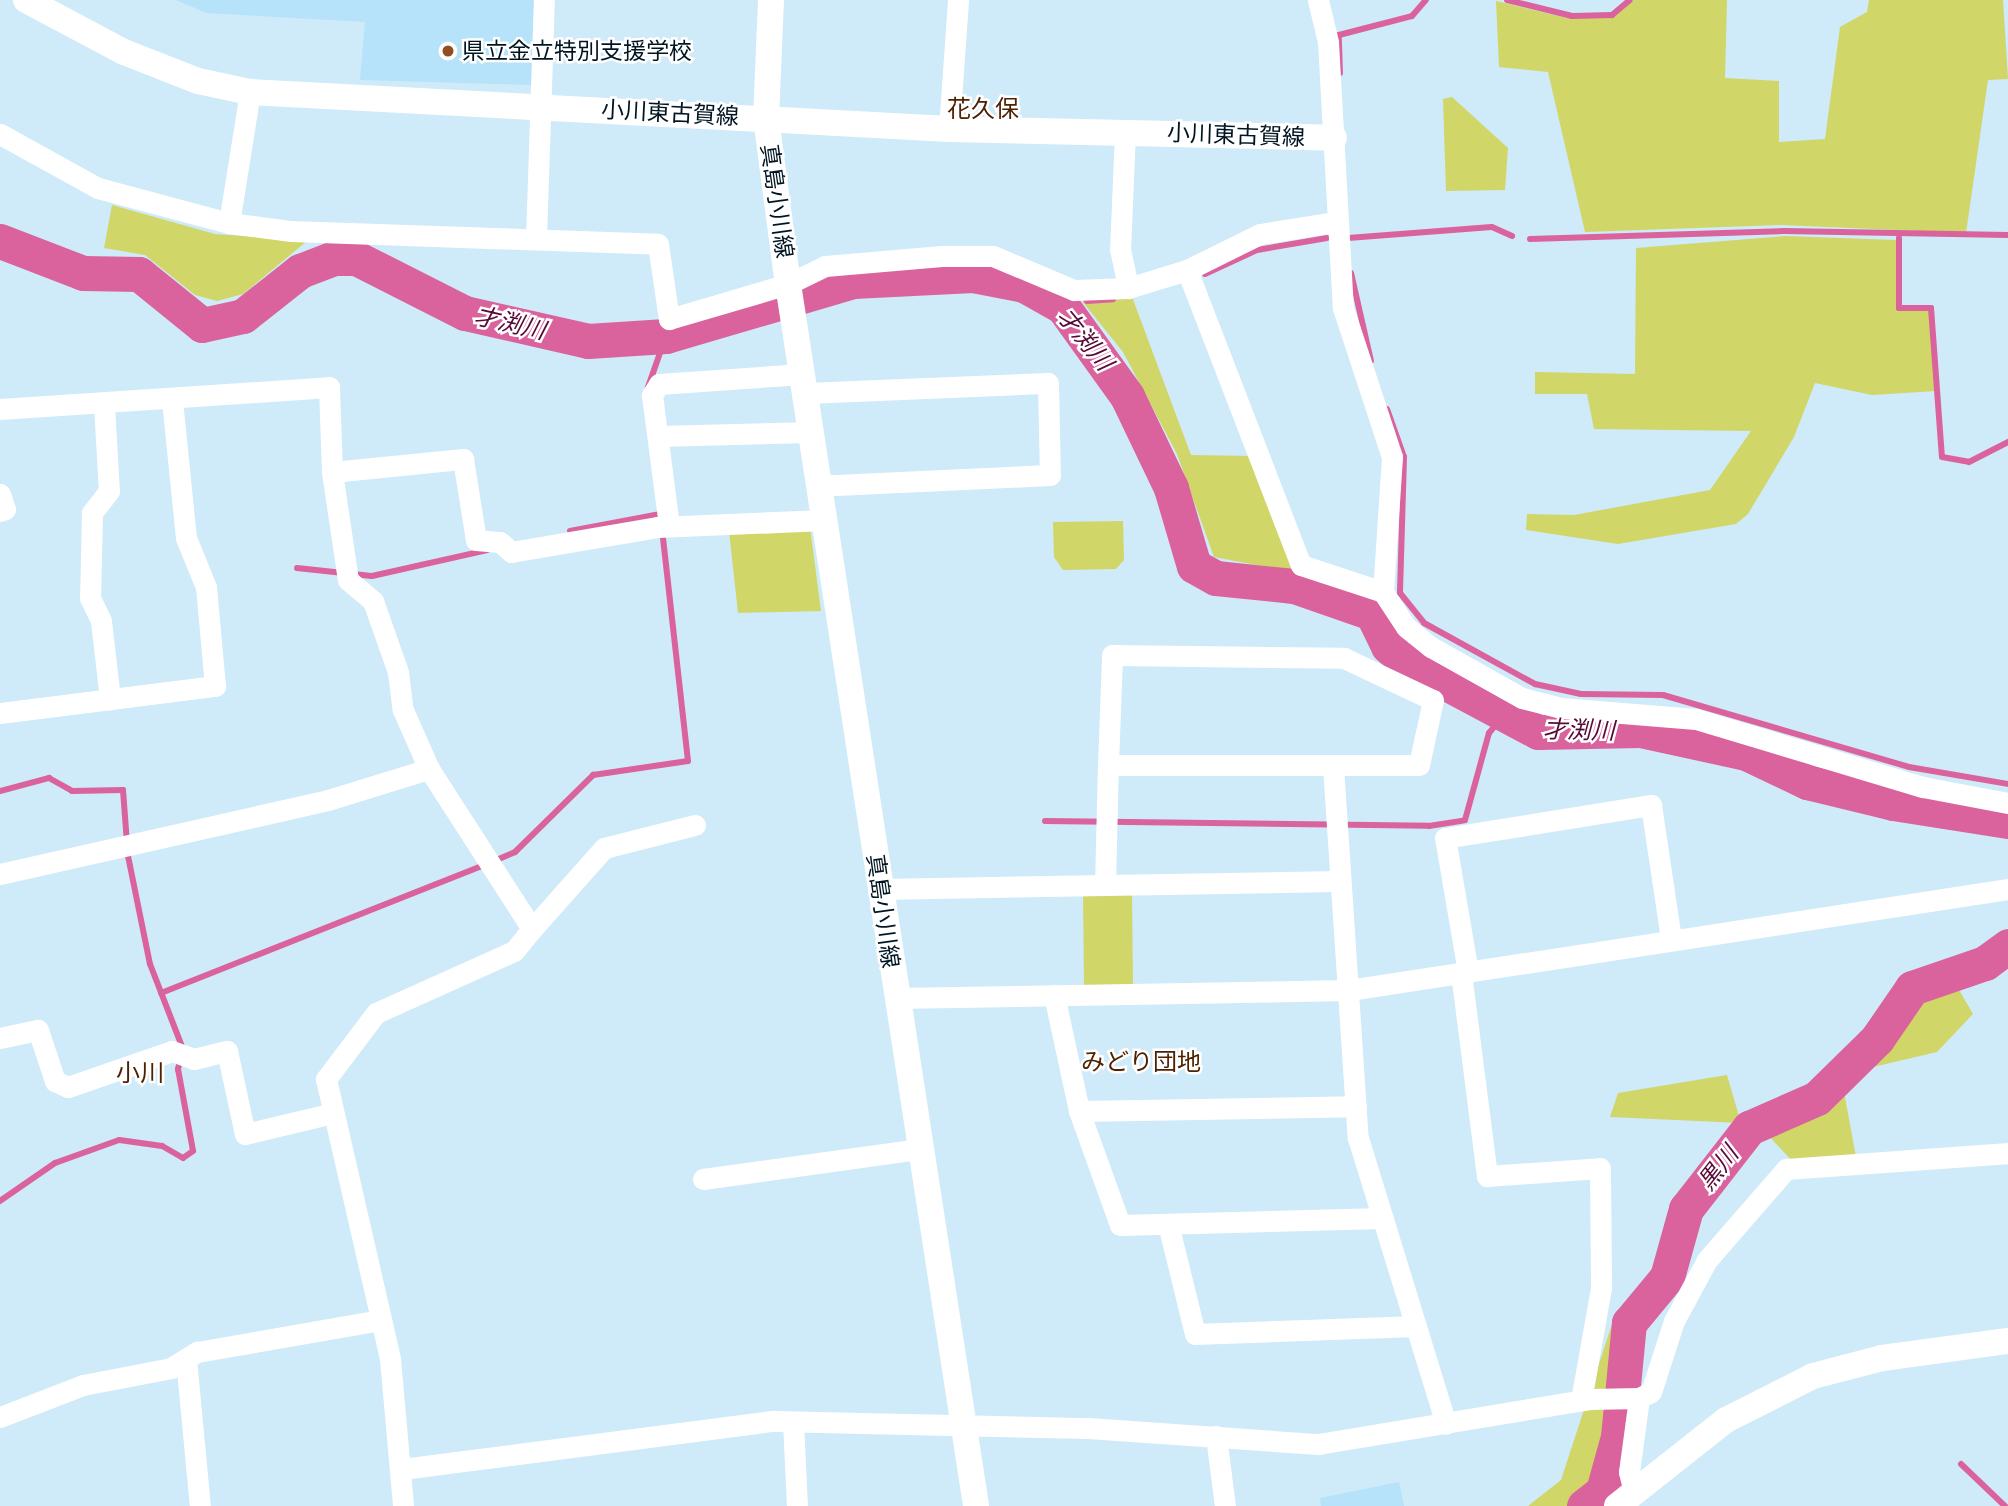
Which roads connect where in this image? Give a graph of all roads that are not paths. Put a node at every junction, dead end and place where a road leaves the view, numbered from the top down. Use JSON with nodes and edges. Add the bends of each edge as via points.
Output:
{"nodes":[{"id":1,"x":26,"y":0,"type":"edge"},
{"id":2,"x":544,"y":0,"type":"edge"},
{"id":3,"x":771,"y":0,"type":"edge"},
{"id":4,"x":957,"y":0,"type":"edge"},
{"id":5,"x":1318,"y":0,"type":"edge"},
{"id":6,"x":250,"y":92,"type":"junction"},
{"id":7,"x":540,"y":107,"type":"junction"},
{"id":8,"x":766,"y":118,"type":"junction"},
{"id":9,"x":949,"y":128,"type":"junction"},
{"id":10,"x":1125,"y":132,"type":"junction"},
{"id":11,"x":0,"y":134,"type":"edge"},
{"id":12,"x":1334,"y":138,"type":"junction"},
{"id":13,"x":1336,"y":222,"type":"junction"},
{"id":14,"x":229,"y":223,"type":"junction"},
{"id":15,"x":536,"y":238,"type":"junction"},
{"id":16,"x":1187,"y":270,"type":"junction"},
{"id":17,"x":788,"y":284,"type":"junction"},
{"id":18,"x":1128,"y":288,"type":"junction"},
{"id":19,"x":804,"y":384,"type":"junction"},
{"id":20,"x":172,"y":401,"type":"junction"},
{"id":21,"x":104,"y":405,"type":"junction"},
{"id":22,"x":0,"y":409,"type":"edge"},
{"id":23,"x":811,"y":432,"type":"junction"},
{"id":24,"x":658,"y":436,"type":"junction"},
{"id":25,"x":332,"y":472,"type":"junction"},
{"id":26,"x":820,"y":486,"type":"junction"},
{"id":27,"x":0,"y":494,"type":"edge"},
{"id":28,"x":0,"y":511,"type":"edge"},
{"id":29,"x":825,"y":520,"type":"junction"},
{"id":30,"x":663,"y":527,"type":"junction"},
{"id":31,"x":1383,"y":592,"type":"junction"},
{"id":32,"x":110,"y":699,"type":"junction"},
{"id":33,"x":0,"y":713,"type":"edge"},
{"id":34,"x":1108,"y":765,"type":"junction"},
{"id":35,"x":1332,"y":766,"type":"junction"},
{"id":36,"x":429,"y":769,"type":"junction"},
{"id":37,"x":2008,"y":803,"type":"edge"},
{"id":38,"x":695,"y":825,"type":"dead end"},
{"id":39,"x":0,"y":874,"type":"edge"},
{"id":40,"x":1339,"y":881,"type":"junction"},
{"id":41,"x":1105,"y":885,"type":"junction"},
{"id":42,"x":879,"y":889,"type":"junction"},
{"id":43,"x":2008,"y":890,"type":"edge"},
{"id":44,"x":532,"y":929,"type":"junction"},
{"id":45,"x":1671,"y":939,"type":"junction"},
{"id":46,"x":1464,"y":972,"type":"junction"},
{"id":47,"x":1349,"y":990,"type":"junction"},
{"id":48,"x":1054,"y":995,"type":"junction"},
{"id":49,"x":896,"y":998,"type":"junction"},
{"id":50,"x":0,"y":1038,"type":"edge"},
{"id":51,"x":1356,"y":1106,"type":"junction"},
{"id":52,"x":1079,"y":1111,"type":"junction"},
{"id":53,"x":334,"y":1113,"type":"junction"},
{"id":54,"x":920,"y":1149,"type":"junction"},
{"id":55,"x":2008,"y":1153,"type":"edge"},
{"id":56,"x":703,"y":1179,"type":"dead end"},
{"id":57,"x":1383,"y":1218,"type":"junction"},
{"id":58,"x":1168,"y":1224,"type":"junction"},
{"id":59,"x":381,"y":1320,"type":"junction"},
{"id":60,"x":1416,"y":1326,"type":"junction"},
{"id":61,"x":2008,"y":1341,"type":"edge"},
{"id":62,"x":186,"y":1359,"type":"junction"},
{"id":63,"x":1639,"y":1398,"type":"junction"},
{"id":64,"x":1585,"y":1399,"type":"junction"},
{"id":65,"x":0,"y":1418,"type":"edge"},
{"id":66,"x":793,"y":1422,"type":"junction"},
{"id":67,"x":1446,"y":1424,"type":"junction"},
{"id":68,"x":961,"y":1429,"type":"junction"},
{"id":69,"x":1216,"y":1436,"type":"junction"},
{"id":70,"x":402,"y":1469,"type":"junction"},
{"id":71,"x":1626,"y":1499,"type":"edge"},
{"id":72,"x":200,"y":1506,"type":"edge"},
{"id":73,"x":403,"y":1506,"type":"edge"},
{"id":74,"x":797,"y":1506,"type":"edge"},
{"id":75,"x":976,"y":1506,"type":"edge"},
{"id":76,"x":1225,"y":1506,"type":"edge"}],
"edges":[{"from":1,"to":6,"type":"street","name":"小川東古賀線","via":[[124,52],[198,81]]},
{"from":2,"to":7,"type":"street"},
{"from":3,"to":8,"type":"street","name":"真島小川線"},
{"from":4,"to":9,"type":"street"},
{"from":5,"to":12,"type":"street","via":[[1328,42]]},
{"from":6,"to":7,"type":"street","name":"小川東古賀線"},
{"from":6,"to":14,"type":"street"},
{"from":7,"to":8,"type":"street","name":"小川東古賀線"},
{"from":7,"to":15,"type":"street"},
{"from":8,"to":9,"type":"street","name":"小川東古賀線"},
{"from":8,"to":17,"type":"street","name":"真島小川線"},
{"from":9,"to":10,"type":"street","name":"小川東古賀線"},
{"from":10,"to":12,"type":"street","name":"小川東古賀線"},
{"from":10,"to":18,"type":"street","via":[[1120,249]]},
{"from":11,"to":14,"type":"street","via":[[98,188]]},
{"from":12,"to":13,"type":"street"},
{"from":13,"to":16,"type":"street","via":[[1260,234]]},
{"from":13,"to":31,"type":"street","via":[[1343,308],[1392,457]]},
{"from":14,"to":15,"type":"street","via":[[292,231]]},
{"from":15,"to":17,"type":"street","via":[[659,244],[669,319]]},
{"from":16,"to":18,"type":"street"},
{"from":16,"to":31,"type":"street","via":[[1301,565]]},
{"from":17,"to":18,"type":"street","via":[[825,266],[993,256],[1074,290]]},
{"from":17,"to":19,"type":"street","name":"真島小川線"},
{"from":19,"to":23,"type":"street","name":"真島小川線"},
{"from":19,"to":24,"type":"street","via":[[659,384],[652,395]]},
{"from":19,"to":26,"type":"street","via":[[1048,383],[1050,475]]},
{"from":20,"to":21,"type":"street"},
{"from":20,"to":25,"type":"street","via":[[329,387]]},
{"from":20,"to":32,"type":"street","via":[[186,538],[206,587],[215,686]]},
{"from":21,"to":22,"type":"street"},
{"from":21,"to":32,"type":"street","via":[[109,491],[92,513],[90,598],[100,621]]},
{"from":23,"to":24,"type":"street"},
{"from":23,"to":26,"type":"street","name":"真島小川線"},
{"from":24,"to":30,"type":"street"},
{"from":25,"to":30,"type":"street","via":[[463,459],[476,540],[505,547]]},
{"from":25,"to":36,"type":"street","via":[[346,574],[373,601],[398,672],[403,710]]},
{"from":26,"to":29,"type":"street","name":"真島小川線"},
{"from":27,"to":28,"type":"street","via":[[5,509]]},
{"from":29,"to":30,"type":"street"},
{"from":29,"to":42,"type":"street","name":"真島小川線"},
{"from":31,"to":37,"type":"street","via":[[1406,627],[1431,647],[1522,698],[1561,708],[1696,719],[1923,787]]},
{"from":32,"to":33,"type":"street"},
{"from":34,"to":35,"type":"street"},
{"from":34,"to":35,"type":"street","via":[[1112,655],[1344,658],[1433,700],[1419,765]]},
{"from":34,"to":41,"type":"street"},
{"from":35,"to":40,"type":"street"},
{"from":36,"to":39,"type":"street","via":[[328,800]]},
{"from":36,"to":44,"type":"street"},
{"from":38,"to":44,"type":"street","via":[[604,848]]},
{"from":40,"to":41,"type":"street"},
{"from":40,"to":47,"type":"street"},
{"from":41,"to":42,"type":"street"},
{"from":42,"to":49,"type":"street","name":"真島小川線"},
{"from":43,"to":45,"type":"street"},
{"from":44,"to":53,"type":"street","via":[[514,951],[376,1013],[326,1079]]},
{"from":45,"to":46,"type":"street"},
{"from":45,"to":46,"type":"street","via":[[1651,805],[1445,838]]},
{"from":46,"to":47,"type":"street"},
{"from":46,"to":64,"type":"street","via":[[1487,1176],[1600,1168],[1601,1288]]},
{"from":47,"to":48,"type":"street"},
{"from":47,"to":51,"type":"street"},
{"from":48,"to":49,"type":"street"},
{"from":48,"to":52,"type":"street"},
{"from":49,"to":54,"type":"street","name":"真島小川線"},
{"from":50,"to":53,"type":"street","via":[[38,1030],[55,1081],[68,1087],[172,1051],[194,1059],[227,1051],[244,1135]]},
{"from":51,"to":52,"type":"street"},
{"from":51,"to":57,"type":"street","via":[[1358,1138]]},
{"from":52,"to":58,"type":"street","via":[[1120,1226]]},
{"from":53,"to":59,"type":"street"},
{"from":54,"to":56,"type":"street"},
{"from":54,"to":68,"type":"street","name":"真島小川線"},
{"from":55,"to":63,"type":"street","via":[[1786,1169],[1707,1260],[1674,1321],[1651,1392]]},
{"from":57,"to":58,"type":"street"},
{"from":57,"to":60,"type":"street"},
{"from":58,"to":60,"type":"street","via":[[1195,1334]]},
{"from":59,"to":62,"type":"street"},
{"from":59,"to":70,"type":"street"},
{"from":60,"to":67,"type":"street"},
{"from":61,"to":71,"type":"street","via":[[1882,1358],[1813,1376],[1726,1420]]},
{"from":62,"to":65,"type":"street","via":[[171,1368],[83,1385]]},
{"from":62,"to":72,"type":"street"},
{"from":63,"to":64,"type":"street"},
{"from":63,"to":71,"type":"street"},
{"from":64,"to":67,"type":"street"},
{"from":66,"to":68,"type":"street"},
{"from":66,"to":70,"type":"street"},
{"from":66,"to":74,"type":"street"},
{"from":67,"to":69,"type":"street","via":[[1318,1444]]},
{"from":68,"to":69,"type":"street"},
{"from":68,"to":75,"type":"street","name":"真島小川線"},
{"from":69,"to":76,"type":"street"},
{"from":70,"to":73,"type":"street"}]}
